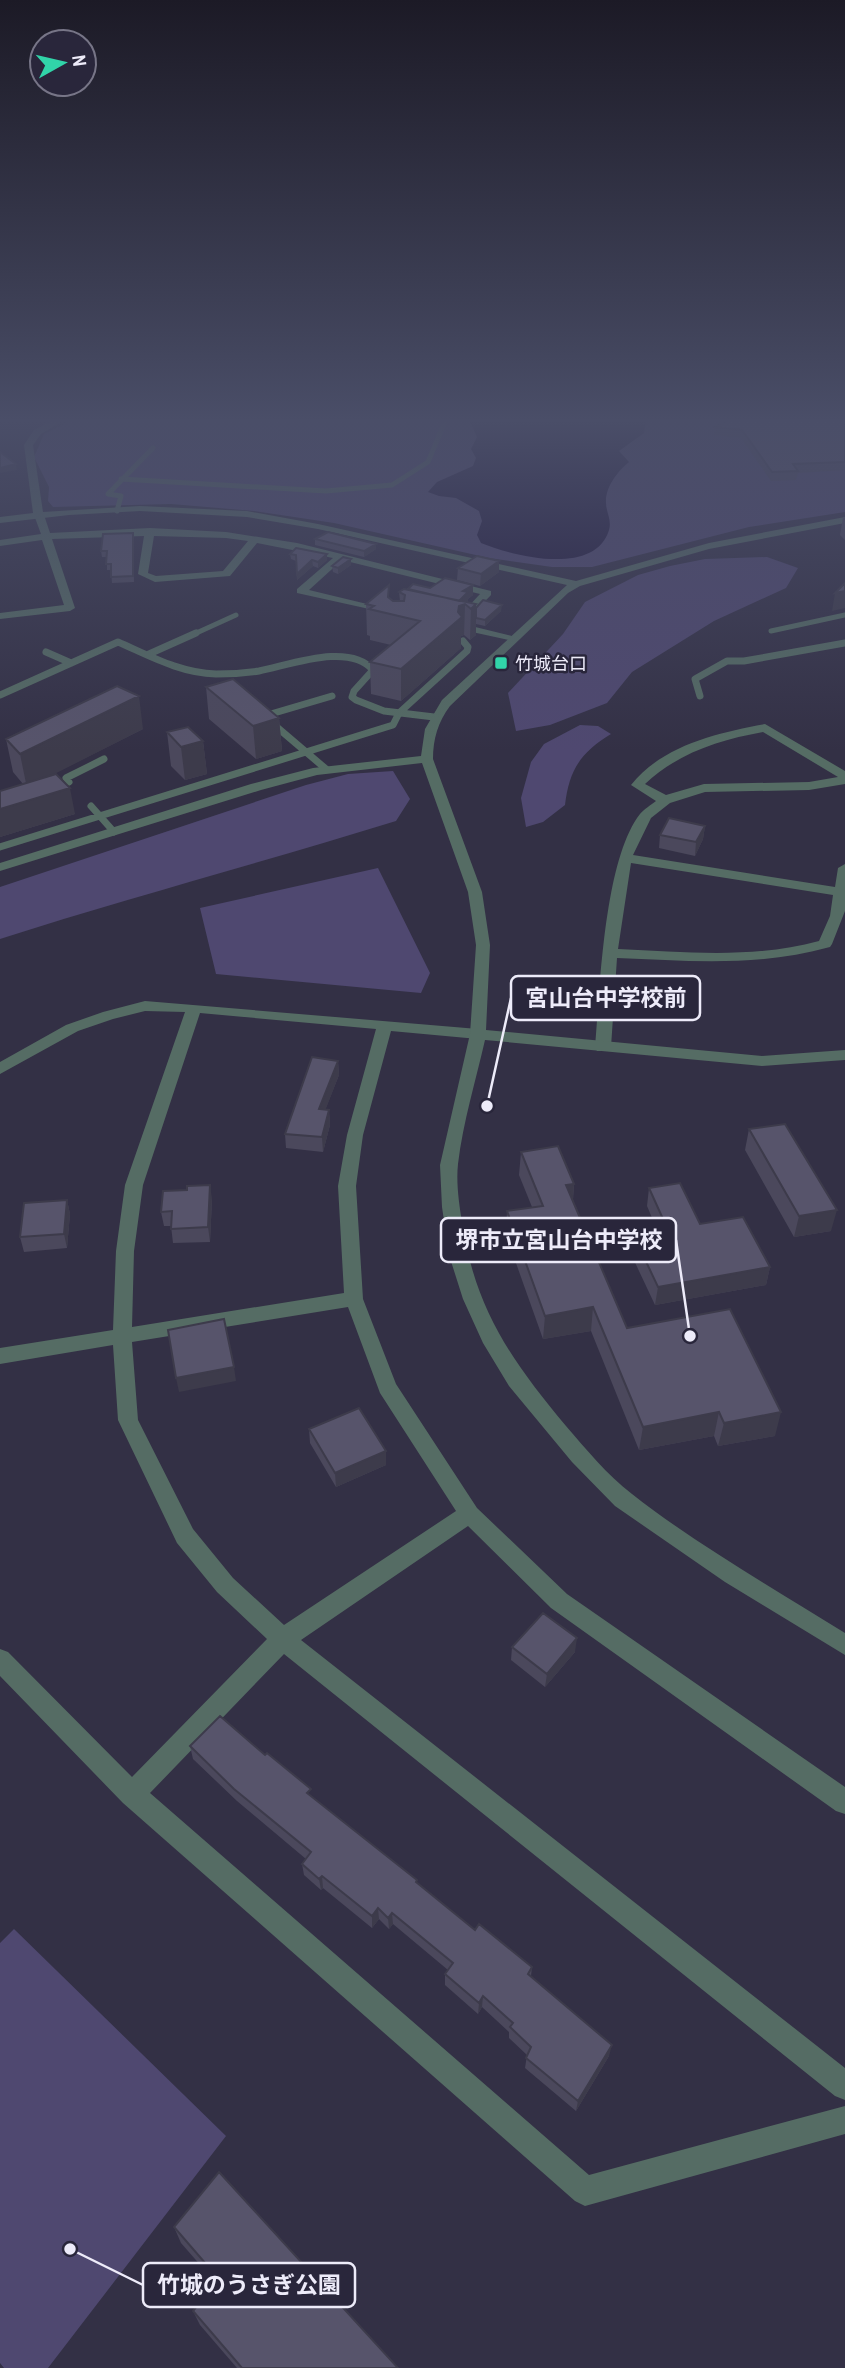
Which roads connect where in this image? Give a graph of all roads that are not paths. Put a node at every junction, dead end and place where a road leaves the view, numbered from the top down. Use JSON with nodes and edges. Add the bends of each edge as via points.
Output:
{"nodes":[{"id":1,"x":44,"y":530,"type":"edge"},
{"id":2,"x":327,"y":530,"type":"edge"},
{"id":3,"x":781,"y":530,"type":"edge"},
{"id":4,"x":150,"y":531,"type":"junction"},
{"id":5,"x":46,"y":536,"type":"junction"},
{"id":6,"x":255,"y":539,"type":"junction"},
{"id":7,"x":0,"y":543,"type":"edge"},
{"id":8,"x":341,"y":556,"type":"junction"},
{"id":9,"x":576,"y":584,"type":"junction"},
{"id":10,"x":236,"y":615,"type":"dead end"},
{"id":11,"x":401,"y":615,"type":"edge"},
{"id":12,"x":845,"y":615,"type":"edge"},
{"id":13,"x":0,"y":616,"type":"edge"},
{"id":14,"x":441,"y":623,"type":"edge"},
{"id":15,"x":454,"y":626,"type":"junction"},
{"id":16,"x":771,"y":631,"type":"dead end"},
{"id":17,"x":514,"y":638,"type":"junction"},
{"id":18,"x":463,"y":641,"type":"edge"},
{"id":19,"x":845,"y":643,"type":"edge"},
{"id":20,"x":46,"y":652,"type":"dead end"},
{"id":21,"x":149,"y":654,"type":"junction"},
{"id":22,"x":71,"y":663,"type":"junction"},
{"id":23,"x":0,"y":695,"type":"edge"},
{"id":24,"x":332,"y":696,"type":"dead end"},
{"id":25,"x":700,"y":696,"type":"dead end"},
{"id":26,"x":256,"y":710,"type":"edge"},
{"id":27,"x":400,"y":713,"type":"junction"},
{"id":28,"x":264,"y":716,"type":"junction"},
{"id":29,"x":434,"y":718,"type":"junction"},
{"id":30,"x":306,"y":752,"type":"junction"},
{"id":31,"x":427,"y":759,"type":"junction"},
{"id":32,"x":100,"y":763,"type":"dead end"},
{"id":33,"x":326,"y":769,"type":"junction"},
{"id":34,"x":845,"y":778,"type":"edge"},
{"id":35,"x":69,"y":782,"type":"dead end"},
{"id":36,"x":126,"y":795,"type":"dead end"},
{"id":37,"x":665,"y":800,"type":"junction"},
{"id":38,"x":135,"y":805,"type":"junction"},
{"id":39,"x":91,"y":806,"type":"dead end"},
{"id":40,"x":101,"y":817,"type":"junction"},
{"id":41,"x":114,"y":832,"type":"junction"},
{"id":42,"x":0,"y":847,"type":"edge"},
{"id":43,"x":625,"y":858,"type":"junction"},
{"id":44,"x":0,"y":867,"type":"edge"},
{"id":45,"x":845,"y":868,"type":"edge"},
{"id":46,"x":843,"y":892,"type":"edge"},
{"id":47,"x":610,"y":953,"type":"junction"},
{"id":48,"x":194,"y":1008,"type":"junction"},
{"id":49,"x":384,"y":1027,"type":"junction"},
{"id":50,"x":478,"y":1034,"type":"junction"},
{"id":51,"x":603,"y":1047,"type":"junction"},
{"id":52,"x":845,"y":1055,"type":"edge"},
{"id":53,"x":0,"y":1069,"type":"edge"},
{"id":54,"x":354,"y":1299,"type":"junction"},
{"id":55,"x":122,"y":1337,"type":"junction"},
{"id":56,"x":0,"y":1356,"type":"edge"},
{"id":57,"x":469,"y":1514,"type":"junction"},
{"id":58,"x":283,"y":1639,"type":"junction"},
{"id":59,"x":845,"y":1645,"type":"edge"},
{"id":60,"x":0,"y":1660,"type":"edge"},
{"id":61,"x":132,"y":1794,"type":"junction"},
{"id":62,"x":845,"y":1802,"type":"edge"},
{"id":63,"x":845,"y":2086,"type":"edge"},
{"id":64,"x":845,"y":2120,"type":"edge"}],
"edges":[{"from":1,"to":5,"type":"street"},
{"from":2,"to":9,"type":"street"},
{"from":3,"to":9,"type":"street"},
{"from":4,"to":5,"type":"street"},
{"from":4,"to":6,"type":"street"},
{"from":4,"to":6,"type":"street","via":[[143,575],[155,579],[226,574]]},
{"from":5,"to":7,"type":"street"},
{"from":5,"to":13,"type":"street","via":[[70,608]]},
{"from":6,"to":8,"type":"street"},
{"from":8,"to":11,"type":"street","via":[[301,590]]},
{"from":8,"to":15,"type":"street","via":[[487,593]]},
{"from":9,"to":17,"type":"street"},
{"from":10,"to":21,"type":"lane"},
{"from":12,"to":16,"type":"lane"},
{"from":14,"to":15,"type":"street"},
{"from":15,"to":17,"type":"street"},
{"from":17,"to":29,"type":"street"},
{"from":18,"to":27,"type":"lane","via":[[467,651]]},
{"from":19,"to":25,"type":"lane","via":[[727,661],[695,679]]},
{"from":20,"to":22,"type":"lane"},
{"from":21,"to":22,"type":"lane","via":[[118,642]]},
{"from":21,"to":27,"type":"lane","via":[[200,673],[255,672],[333,656],[351,657],[367,662],[373,670],[352,697]]},
{"from":22,"to":23,"type":"lane"},
{"from":24,"to":28,"type":"lane"},
{"from":26,"to":28,"type":"lane"},
{"from":27,"to":29,"type":"lane"},
{"from":27,"to":30,"type":"lane","via":[[393,725]]},
{"from":28,"to":30,"type":"lane"},
{"from":29,"to":31,"type":"street","via":[[426,740]]},
{"from":30,"to":33,"type":"lane"},
{"from":30,"to":38,"type":"lane"},
{"from":31,"to":33,"type":"street"},
{"from":31,"to":50,"type":"street","via":[[475,891],[483,945]]},
{"from":32,"to":35,"type":"lane","via":[[66,778]]},
{"from":33,"to":41,"type":"street"},
{"from":34,"to":37,"type":"street","via":[[810,786],[704,788]]},
{"from":34,"to":37,"type":"street","via":[[765,728],[719,736],[651,770],[637,785]]},
{"from":36,"to":38,"type":"lane"},
{"from":37,"to":43,"type":"street","via":[[645,816]]},
{"from":38,"to":40,"type":"lane"},
{"from":39,"to":40,"type":"lane"},
{"from":40,"to":41,"type":"lane"},
{"from":40,"to":42,"type":"lane"},
{"from":41,"to":44,"type":"street"},
{"from":43,"to":46,"type":"street"},
{"from":43,"to":47,"type":"street"},
{"from":45,"to":46,"type":"street"},
{"from":46,"to":47,"type":"street","via":[[825,944],[796,954]]},
{"from":47,"to":51,"type":"street"},
{"from":48,"to":49,"type":"street"},
{"from":48,"to":53,"type":"street","via":[[145,1006],[107,1015],[72,1028]]},
{"from":48,"to":55,"type":"street","via":[[134,1185],[125,1251]]},
{"from":49,"to":50,"type":"street"},
{"from":49,"to":54,"type":"street","via":[[355,1135],[347,1186]]},
{"from":50,"to":51,"type":"street"},
{"from":50,"to":59,"type":"street","via":[[449,1165],[451,1207],[458,1255],[472,1299],[516,1380],[623,1500]]},
{"from":51,"to":52,"type":"street","via":[[762,1061]]},
{"from":54,"to":55,"type":"street"},
{"from":54,"to":57,"type":"street","via":[[387,1388]]},
{"from":55,"to":56,"type":"street"},
{"from":55,"to":58,"type":"street","via":[[128,1420],[185,1536],[225,1586]]},
{"from":57,"to":58,"type":"street"},
{"from":57,"to":62,"type":"street","via":[[559,1601]]},
{"from":58,"to":61,"type":"street"},
{"from":58,"to":63,"type":"street"},
{"from":60,"to":61,"type":"street"},
{"from":61,"to":64,"type":"street","via":[[585,2191]]}]}
